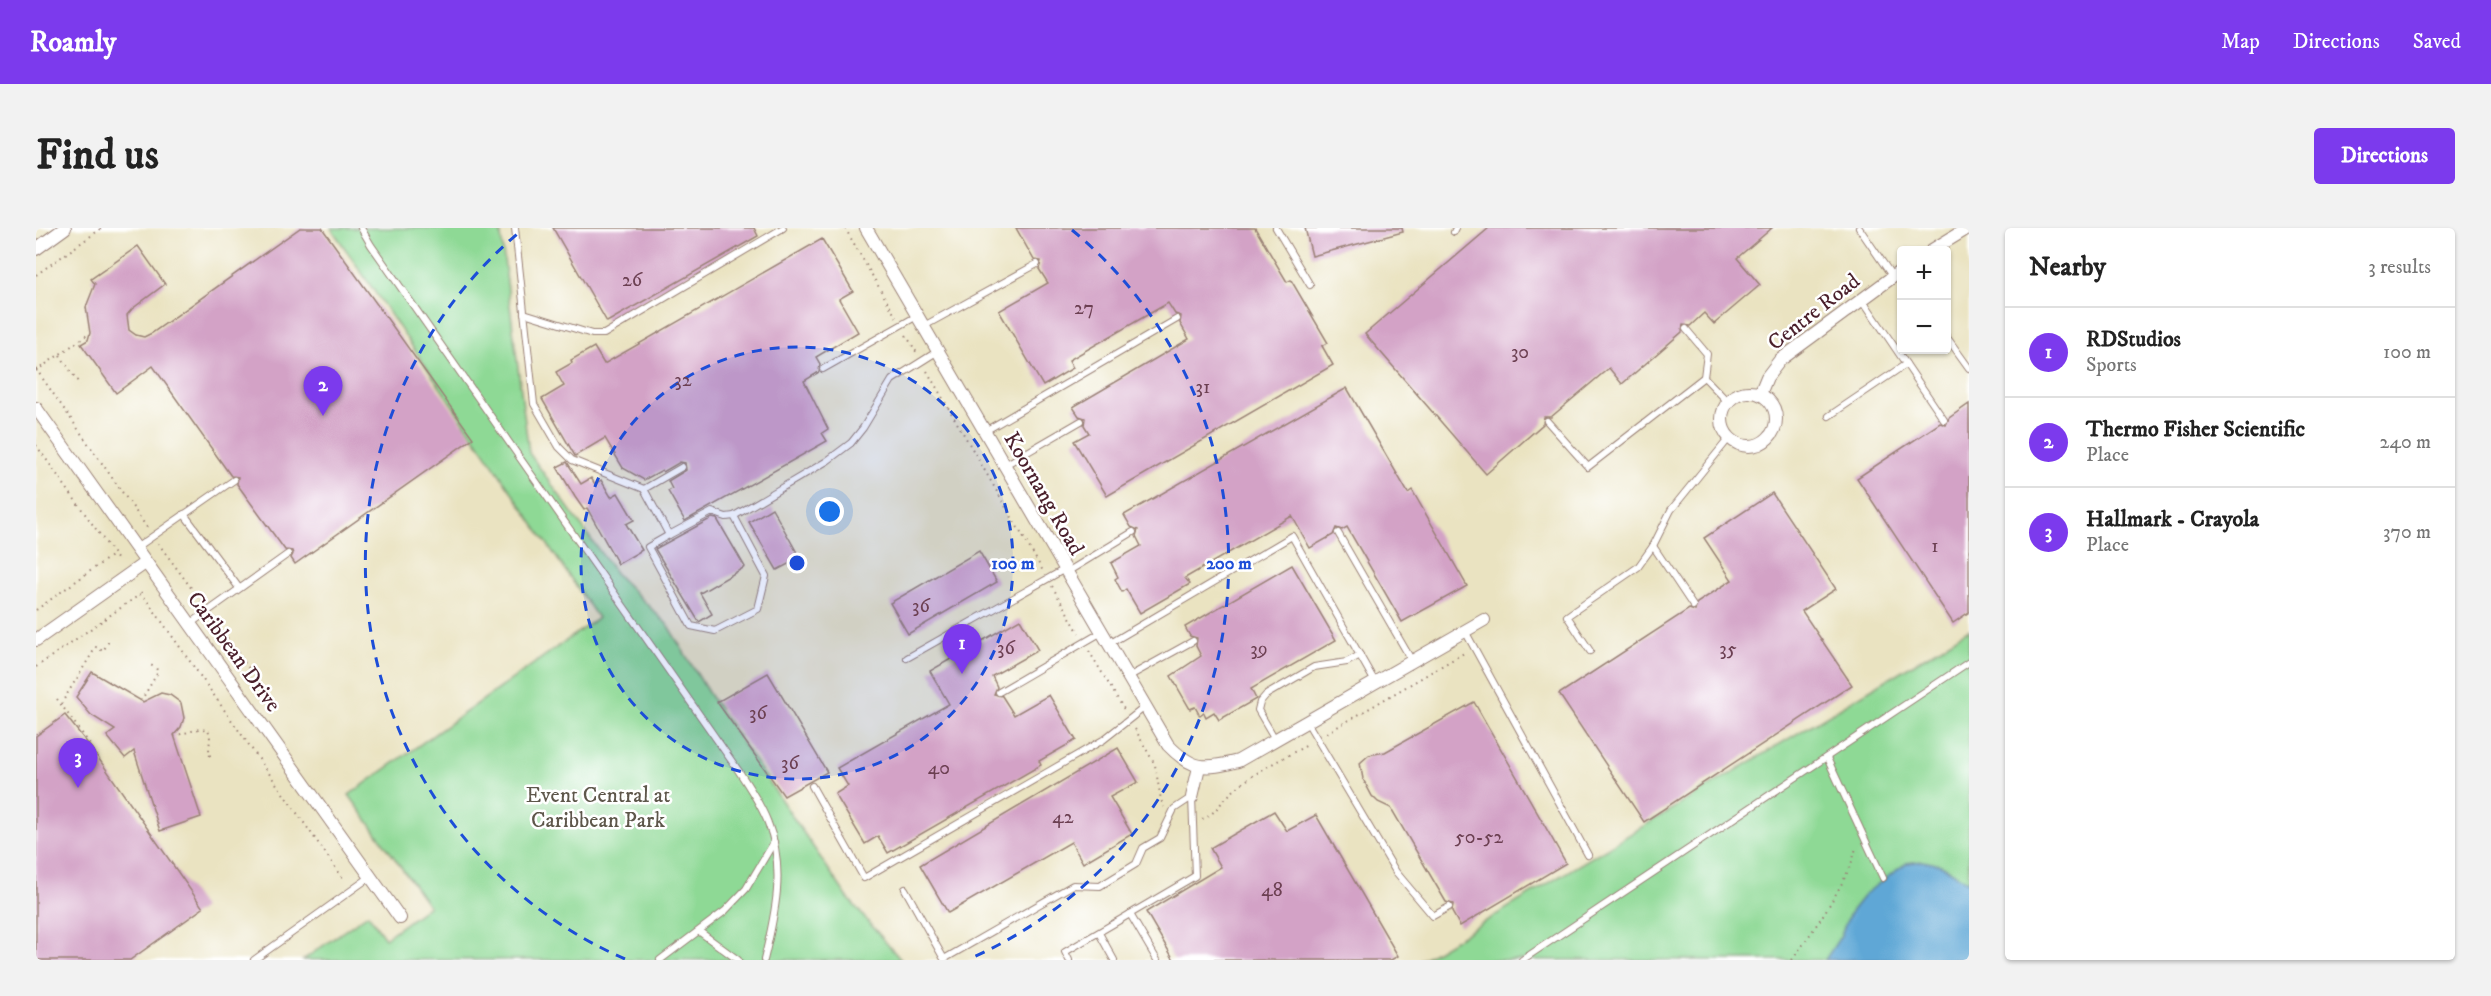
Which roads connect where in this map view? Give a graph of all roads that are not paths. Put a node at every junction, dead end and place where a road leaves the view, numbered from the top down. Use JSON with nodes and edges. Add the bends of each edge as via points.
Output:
{"nodes":[{"id":1,"x":65,"y":228,"type":"edge"},
{"id":2,"x":361,"y":228,"type":"edge"},
{"id":3,"x":516,"y":228,"type":"edge"},
{"id":4,"x":783,"y":228,"type":"edge"},
{"id":5,"x":866,"y":228,"type":"edge"},
{"id":6,"x":1276,"y":228,"type":"edge"},
{"id":7,"x":1859,"y":228,"type":"edge"},
{"id":8,"x":1968,"y":228,"type":"edge"},
{"id":9,"x":1939,"y":246,"type":"edge"},
{"id":10,"x":36,"y":249,"type":"edge"},
{"id":11,"x":1037,"y":264,"type":"dead end"},
{"id":12,"x":1897,"y":270,"type":"edge"},
{"id":13,"x":1897,"y":273,"type":"edge"},
{"id":14,"x":1311,"y":285,"type":"dead end"},
{"id":15,"x":1862,"y":299,"type":"junction"},
{"id":16,"x":524,"y":313,"type":"junction"},
{"id":17,"x":1178,"y":319,"type":"dead end"},
{"id":18,"x":920,"y":321,"type":"junction"},
{"id":19,"x":1686,"y":329,"type":"dead end"},
{"id":20,"x":1951,"y":341,"type":"edge"},
{"id":21,"x":938,"y":351,"type":"junction"},
{"id":22,"x":1967,"y":359,"type":"edge"},
{"id":23,"x":1906,"y":364,"type":"junction"},
{"id":24,"x":1969,"y":368,"type":"edge"},
{"id":25,"x":823,"y":369,"type":"dead end"},
{"id":26,"x":1704,"y":377,"type":"junction"},
{"id":27,"x":1760,"y":394,"type":"junction"},
{"id":28,"x":1728,"y":402,"type":"junction"},
{"id":29,"x":36,"y":408,"type":"edge"},
{"id":30,"x":1828,"y":416,"type":"dead end"},
{"id":31,"x":1944,"y":420,"type":"dead end"},
{"id":32,"x":1081,"y":421,"type":"dead end"},
{"id":33,"x":1547,"y":421,"type":"dead end"},
{"id":34,"x":984,"y":431,"type":"junction"},
{"id":35,"x":1730,"y":437,"type":"junction"},
{"id":36,"x":1005,"y":465,"type":"junction"},
{"id":37,"x":682,"y":467,"type":"dead end"},
{"id":38,"x":234,"y":480,"type":"dead end"},
{"id":39,"x":644,"y":489,"type":"junction"},
{"id":40,"x":184,"y":514,"type":"junction"},
{"id":41,"x":734,"y":516,"type":"junction"},
{"id":42,"x":1133,"y":532,"type":"dead end"},
{"id":43,"x":1338,"y":533,"type":"dead end"},
{"id":44,"x":669,"y":535,"type":"junction"},
{"id":45,"x":1653,"y":546,"type":"junction"},
{"id":46,"x":135,"y":548,"type":"junction"},
{"id":47,"x":288,"y":554,"type":"dead end"},
{"id":48,"x":145,"y":563,"type":"junction"},
{"id":49,"x":1066,"y":571,"type":"junction"},
{"id":50,"x":239,"y":588,"type":"junction"},
{"id":51,"x":1694,"y":606,"type":"dead end"},
{"id":52,"x":1484,"y":620,"type":"dead end"},
{"id":53,"x":189,"y":625,"type":"junction"},
{"id":54,"x":1465,"y":631,"type":"junction"},
{"id":55,"x":1102,"y":632,"type":"junction"},
{"id":56,"x":36,"y":640,"type":"edge"},
{"id":57,"x":1193,"y":641,"type":"dead end"},
{"id":58,"x":1109,"y":644,"type":"junction"},
{"id":59,"x":1590,"y":651,"type":"dead end"},
{"id":60,"x":1360,"y":655,"type":"junction"},
{"id":61,"x":907,"y":658,"type":"dead end"},
{"id":62,"x":1412,"y":661,"type":"junction"},
{"id":63,"x":1969,"y":662,"type":"edge"},
{"id":64,"x":1128,"y":676,"type":"junction"},
{"id":65,"x":1375,"y":682,"type":"junction"},
{"id":66,"x":999,"y":692,"type":"dead end"},
{"id":67,"x":1145,"y":707,"type":"junction"},
{"id":68,"x":1307,"y":722,"type":"junction"},
{"id":69,"x":1275,"y":740,"type":"junction"},
{"id":70,"x":1827,"y":758,"type":"junction"},
{"id":71,"x":1199,"y":767,"type":"junction"},
{"id":72,"x":812,"y":786,"type":"dead end"},
{"id":73,"x":1192,"y":797,"type":"junction"},
{"id":74,"x":774,"y":842,"type":"junction"},
{"id":75,"x":1588,"y":855,"type":"dead end"},
{"id":76,"x":371,"y":877,"type":"junction"},
{"id":77,"x":1883,"y":878,"type":"dead end"},
{"id":78,"x":905,"y":889,"type":"dead end"},
{"id":79,"x":1449,"y":908,"type":"dead end"},
{"id":80,"x":1130,"y":914,"type":"junction"},
{"id":81,"x":400,"y":918,"type":"dead end"},
{"id":82,"x":700,"y":932,"type":"junction"},
{"id":83,"x":1100,"y":933,"type":"junction"},
{"id":84,"x":254,"y":960,"type":"edge"},
{"id":85,"x":660,"y":960,"type":"edge"},
{"id":86,"x":738,"y":960,"type":"edge"},
{"id":87,"x":764,"y":960,"type":"edge"},
{"id":88,"x":1069,"y":960,"type":"edge"},
{"id":89,"x":1114,"y":960,"type":"edge"},
{"id":90,"x":1157,"y":960,"type":"edge"},
{"id":91,"x":1522,"y":960,"type":"edge"}],
"edges":[{"from":1,"to":10,"type":"street"},
{"from":2,"to":74,"type":"lane","via":[[738,770],[768,822]]},
{"from":3,"to":16,"type":"lane"},
{"from":4,"to":16,"type":"lane","via":[[604,334],[592,334]]},
{"from":5,"to":18,"type":"street","name":"Koornang Road"},
{"from":6,"to":14,"type":"lane"},
{"from":7,"to":12,"type":"lane"},
{"from":8,"to":9,"type":"street"},
{"from":11,"to":18,"type":"lane"},
{"from":13,"to":15,"type":"street","name":"Centre Road"},
{"from":15,"to":23,"type":"lane"},
{"from":15,"to":27,"type":"street","name":"Centre Road","via":[[1780,360]]},
{"from":16,"to":39,"type":"lane","via":[[534,404],[559,447],[572,460]]},
{"from":17,"to":34,"type":"lane"},
{"from":18,"to":21,"type":"street","name":"Koornang Road"},
{"from":18,"to":25,"type":"lane","via":[[901,325]]},
{"from":19,"to":26,"type":"lane","via":[[1707,354]]},
{"from":20,"to":22,"type":"lane"},
{"from":21,"to":34,"type":"street","name":"Koornang Road"},
{"from":21,"to":41,"type":"lane","via":[[892,380],[851,443]]},
{"from":22,"to":24,"type":"lane"},
{"from":23,"to":30,"type":"lane"},
{"from":23,"to":31,"type":"lane"},
{"from":26,"to":28,"type":"lane"},
{"from":26,"to":33,"type":"lane","via":[[1588,467]]},
{"from":27,"to":28,"type":"street","via":[[1742,393]]},
{"from":27,"to":35,"type":"street","via":[[1773,405],[1773,432],[1753,445]]},
{"from":28,"to":35,"type":"street","via":[[1722,417]]},
{"from":29,"to":46,"type":"street","name":"Caribbean Drive"},
{"from":32,"to":36,"type":"lane"},
{"from":34,"to":36,"type":"street","name":"Koornang Road"},
{"from":35,"to":45,"type":"lane","via":[[1671,510]]},
{"from":36,"to":49,"type":"street","name":"Koornang Road"},
{"from":37,"to":39,"type":"lane"},
{"from":38,"to":40,"type":"lane"},
{"from":39,"to":44,"type":"lane"},
{"from":40,"to":46,"type":"lane"},
{"from":40,"to":50,"type":"lane"},
{"from":41,"to":44,"type":"lane","via":[[712,512]]},
{"from":41,"to":44,"type":"lane","via":[[764,570],[766,583],[758,609],[715,631],[692,626],[648,547]]},
{"from":42,"to":49,"type":"lane"},
{"from":43,"to":62,"type":"lane"},
{"from":45,"to":51,"type":"lane"},
{"from":45,"to":59,"type":"lane","via":[[1638,567],[1567,616]]},
{"from":46,"to":48,"type":"street","name":"Caribbean Drive"},
{"from":47,"to":50,"type":"lane"},
{"from":48,"to":53,"type":"street","name":"Caribbean Drive"},
{"from":48,"to":56,"type":"street"},
{"from":49,"to":55,"type":"street","name":"Koornang Road"},
{"from":49,"to":61,"type":"lane"},
{"from":50,"to":53,"type":"lane"},
{"from":52,"to":54,"type":"street"},
{"from":53,"to":76,"type":"street","name":"Caribbean Drive"},
{"from":54,"to":62,"type":"street"},
{"from":54,"to":75,"type":"lane"},
{"from":55,"to":58,"type":"street","name":"Koornang Road"},
{"from":55,"to":66,"type":"lane"},
{"from":57,"to":64,"type":"lane"},
{"from":58,"to":60,"type":"lane","via":[[1292,536]]},
{"from":58,"to":64,"type":"street","name":"Koornang Road"},
{"from":60,"to":65,"type":"lane"},
{"from":60,"to":69,"type":"lane","via":[[1347,662],[1314,666],[1266,695],[1258,710]]},
{"from":62,"to":65,"type":"street"},
{"from":63,"to":70,"type":"lane"},
{"from":64,"to":67,"type":"street","name":"Koornang Road"},
{"from":65,"to":68,"type":"street"},
{"from":67,"to":71,"type":"street","name":"Koornang Road","via":[[1168,745],[1180,758]]},
{"from":67,"to":72,"type":"lane","via":[[1102,740],[864,878]]},
{"from":68,"to":69,"type":"street"},
{"from":68,"to":79,"type":"lane","via":[[1396,873],[1433,916]]},
{"from":69,"to":71,"type":"street","via":[[1238,761]]},
{"from":70,"to":77,"type":"lane"},
{"from":70,"to":91,"type":"lane"},
{"from":71,"to":73,"type":"street"},
{"from":73,"to":78,"type":"lane","via":[[1174,808],[1160,838],[1143,848],[1136,864],[1100,886],[1073,885],[944,959]]},
{"from":73,"to":80,"type":"lane","via":[[1195,876]]},
{"from":74,"to":82,"type":"lane","via":[[746,889]]},
{"from":74,"to":87,"type":"lane","via":[[778,884]]},
{"from":76,"to":81,"type":"street","name":"Caribbean Drive"},
{"from":76,"to":84,"type":"lane"},
{"from":80,"to":83,"type":"lane"},
{"from":80,"to":90,"type":"lane"},
{"from":82,"to":85,"type":"lane"},
{"from":82,"to":86,"type":"lane"},
{"from":83,"to":88,"type":"lane","via":[[1065,952]]},
{"from":83,"to":89,"type":"lane"}]}
